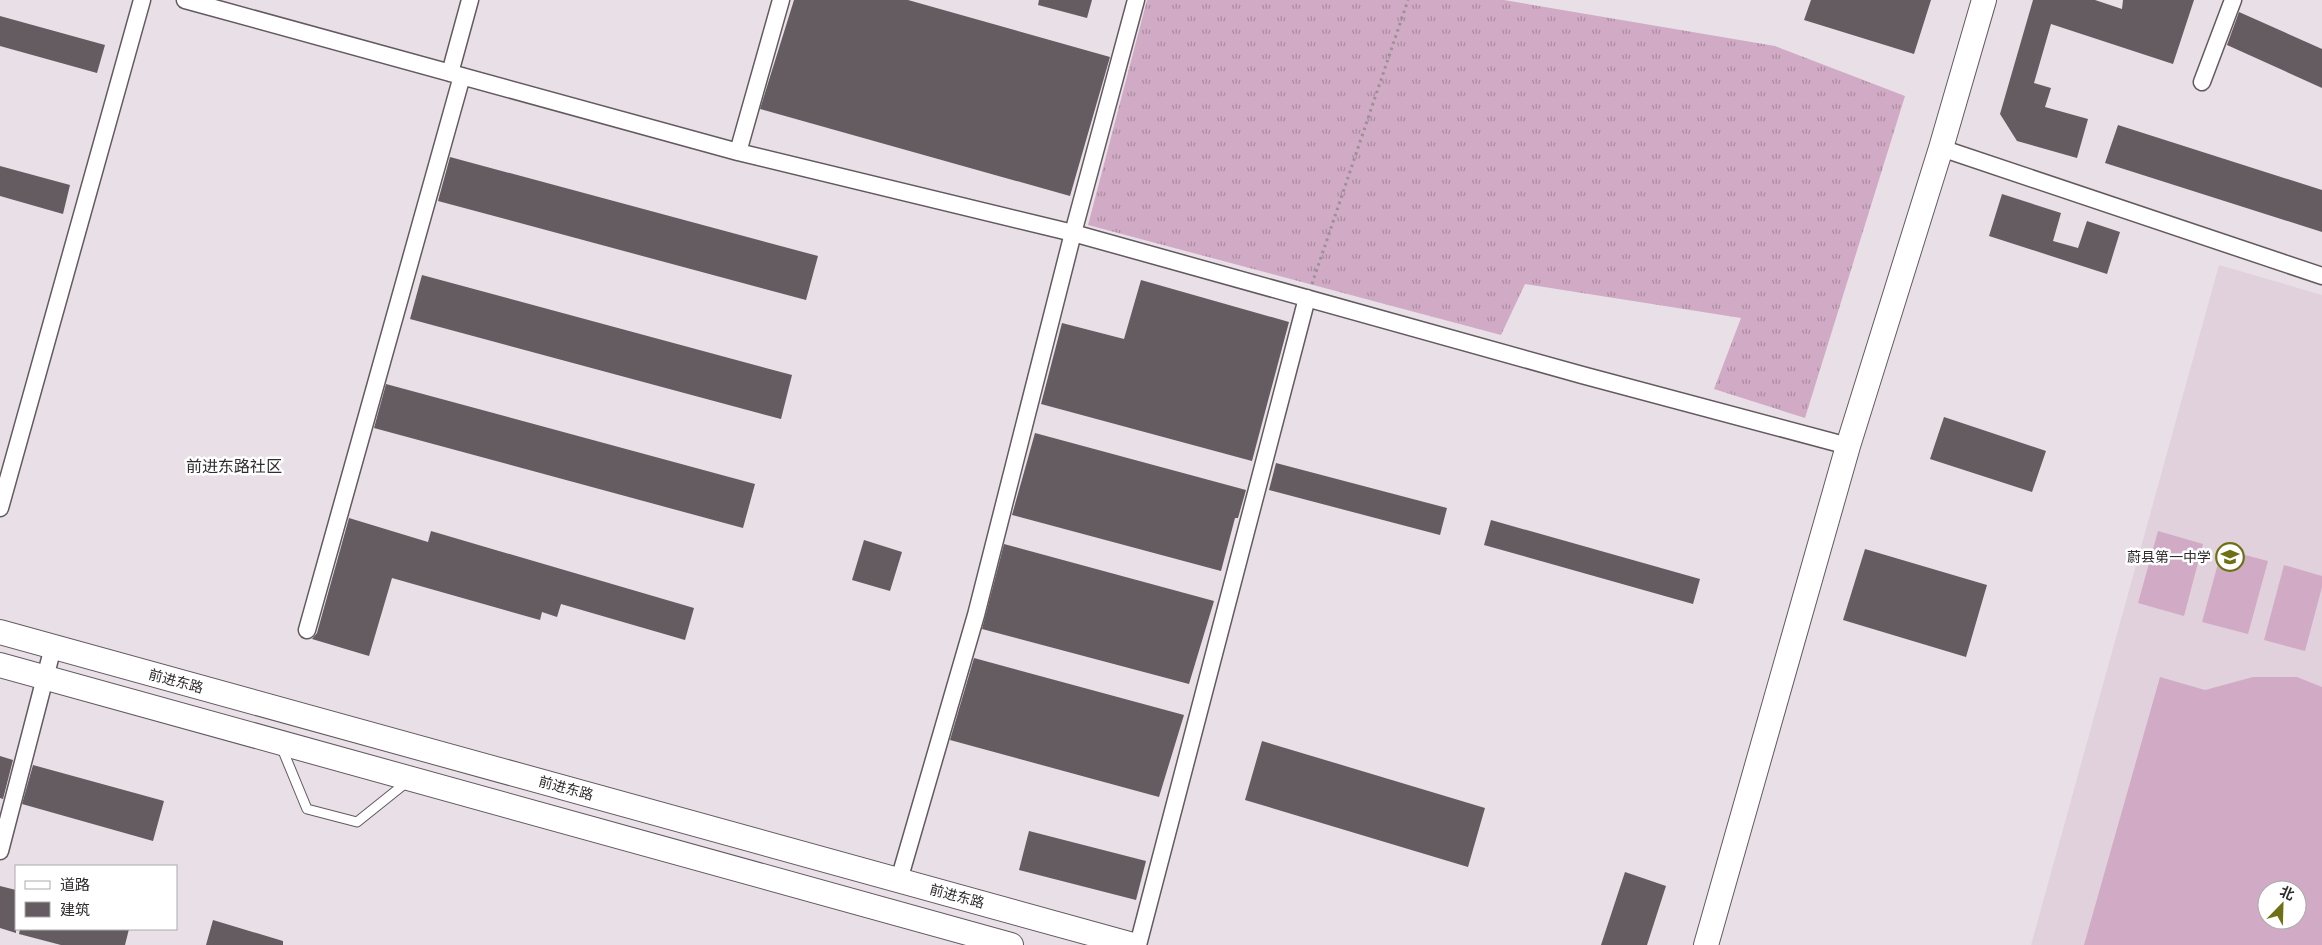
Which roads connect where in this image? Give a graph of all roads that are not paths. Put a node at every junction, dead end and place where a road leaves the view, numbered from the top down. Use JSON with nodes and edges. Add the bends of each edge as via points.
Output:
{"nodes":[{"id":1,"x":142,"y":0,"type":"edge"},
{"id":2,"x":185,"y":0,"type":"edge"},
{"id":3,"x":470,"y":0,"type":"edge"},
{"id":4,"x":781,"y":0,"type":"edge"},
{"id":5,"x":1136,"y":0,"type":"edge"},
{"id":6,"x":1984,"y":0,"type":"edge"},
{"id":7,"x":2233,"y":0,"type":"edge"},
{"id":8,"x":456,"y":75,"type":"junction"},
{"id":9,"x":2202,"y":82,"type":"dead end"},
{"id":10,"x":1941,"y":148,"type":"junction"},
{"id":11,"x":738,"y":152,"type":"junction"},
{"id":12,"x":1073,"y":232,"type":"junction"},
{"id":13,"x":2322,"y":276,"type":"edge"},
{"id":14,"x":1307,"y":298,"type":"junction"},
{"id":15,"x":1848,"y":446,"type":"junction"},
{"id":16,"x":0,"y":508,"type":"edge"},
{"id":17,"x":307,"y":630,"type":"dead end"},
{"id":18,"x":0,"y":632,"type":"edge"},
{"id":19,"x":53,"y":647,"type":"junction"},
{"id":20,"x":0,"y":665,"type":"edge"},
{"id":21,"x":45,"y":678,"type":"junction"},
{"id":22,"x":280,"y":744,"type":"junction"},
{"id":23,"x":410,"y":780,"type":"junction"},
{"id":24,"x":0,"y":851,"type":"edge"},
{"id":25,"x":899,"y":880,"type":"junction"},
{"id":26,"x":1011,"y":945,"type":"edge"},
{"id":27,"x":1133,"y":945,"type":"edge"},
{"id":28,"x":1138,"y":945,"type":"edge"},
{"id":29,"x":1706,"y":945,"type":"edge"}],
"edges":[{"from":1,"to":16,"type":"street"},
{"from":2,"to":8,"type":"street"},
{"from":3,"to":8,"type":"street"},
{"from":4,"to":11,"type":"street"},
{"from":5,"to":12,"type":"street"},
{"from":6,"to":10,"type":"main road"},
{"from":7,"to":9,"type":"street"},
{"from":8,"to":11,"type":"street"},
{"from":8,"to":17,"type":"street"},
{"from":10,"to":13,"type":"street"},
{"from":10,"to":15,"type":"main road"},
{"from":11,"to":12,"type":"street"},
{"from":12,"to":14,"type":"street"},
{"from":12,"to":25,"type":"street","via":[[976,614]]},
{"from":14,"to":15,"type":"street"},
{"from":14,"to":28,"type":"street"},
{"from":15,"to":29,"type":"main road"},
{"from":18,"to":19,"type":"main road","name":"前进东路"},
{"from":19,"to":21,"type":"street"},
{"from":19,"to":25,"type":"main road","name":"前进东路"},
{"from":20,"to":21,"type":"main road"},
{"from":21,"to":22,"type":"main road"},
{"from":21,"to":24,"type":"street"},
{"from":22,"to":23,"type":"main road"},
{"from":22,"to":23,"type":"lane","via":[[307,809],[357,822]]},
{"from":23,"to":26,"type":"main road"},
{"from":25,"to":27,"type":"main road","name":"前进东路"}]}
